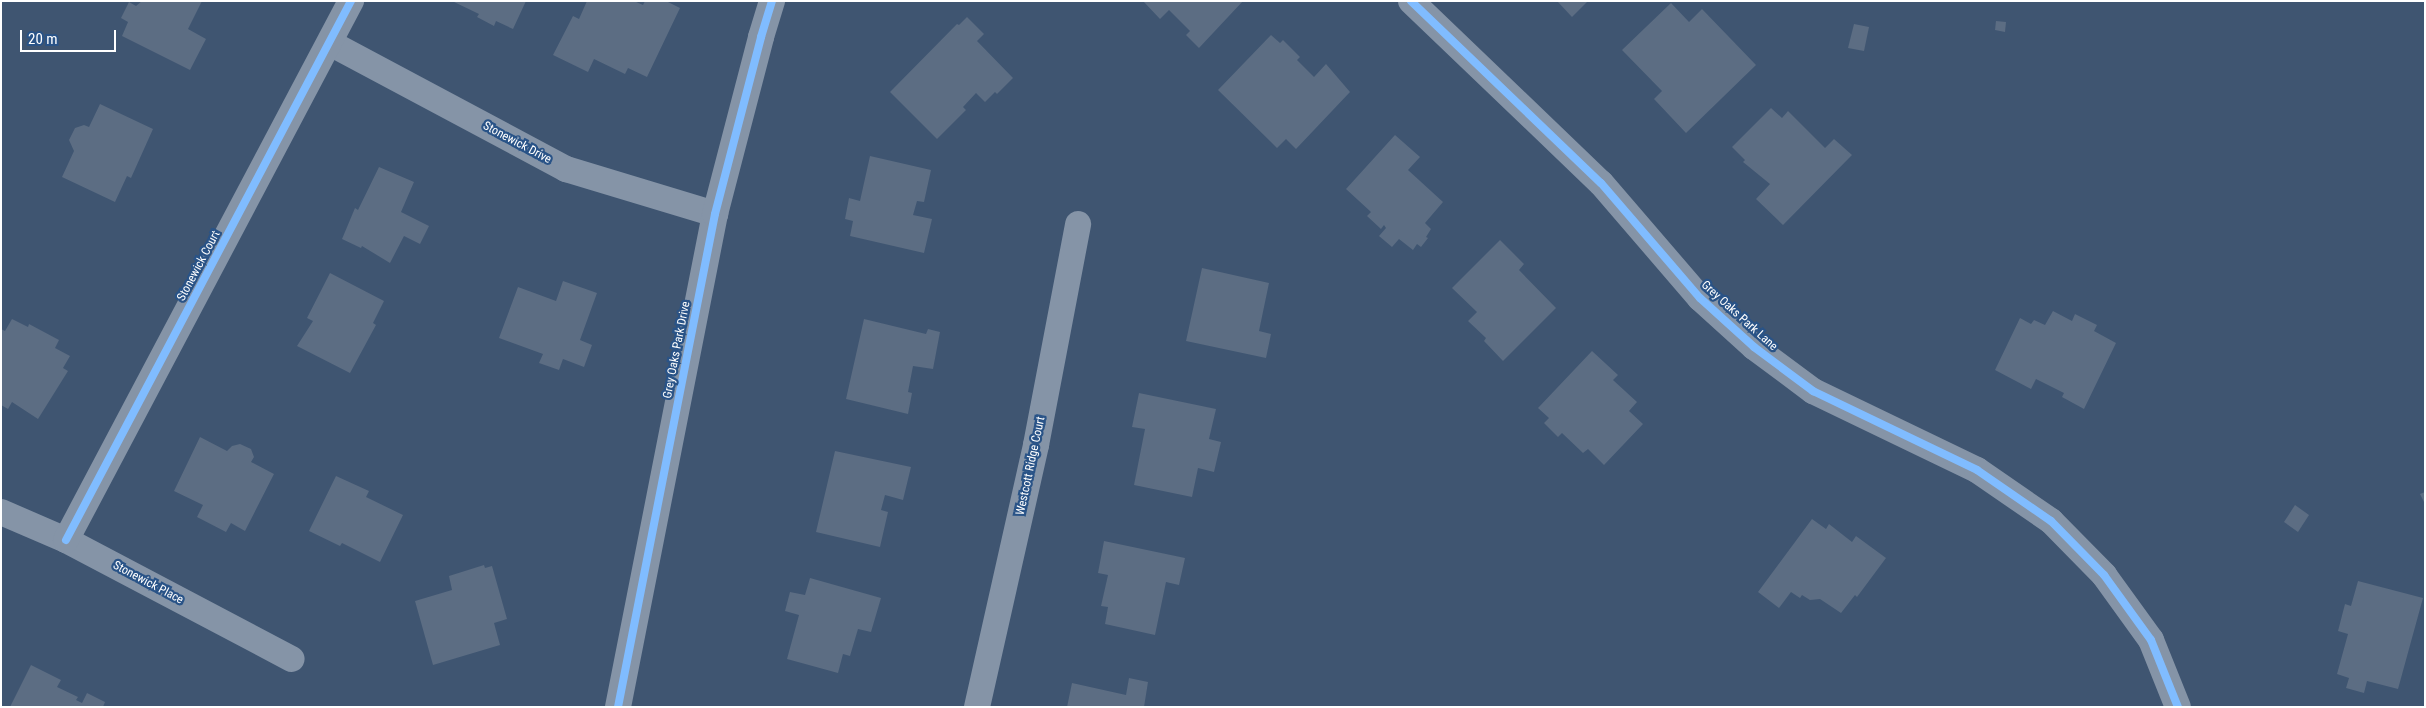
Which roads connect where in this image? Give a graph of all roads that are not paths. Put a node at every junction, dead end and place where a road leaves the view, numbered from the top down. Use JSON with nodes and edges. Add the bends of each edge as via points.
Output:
{"nodes":[{"id":1,"x":351,"y":1,"type":"edge"},
{"id":2,"x":772,"y":1,"type":"edge"},
{"id":3,"x":1411,"y":1,"type":"edge"},
{"id":4,"x":330,"y":43,"type":"junction"},
{"id":5,"x":715,"y":214,"type":"junction"},
{"id":6,"x":1078,"y":224,"type":"dead end"},
{"id":7,"x":1,"y":512,"type":"edge"},
{"id":8,"x":66,"y":540,"type":"junction"},
{"id":9,"x":292,"y":659,"type":"dead end"},
{"id":10,"x":618,"y":707,"type":"edge"},
{"id":11,"x":977,"y":707,"type":"edge"},
{"id":12,"x":2178,"y":707,"type":"edge"}],
"edges":[{"from":1,"to":4,"type":"street","name":"Stonewick Court"},
{"from":2,"to":5,"type":"street","name":"Grey Oaks Park Drive"},
{"from":3,"to":12,"type":"street","name":"Grey Oaks Park Lane","via":[[1601,183],[1700,298],[1754,347],[1813,391],[1977,470],[2051,521],[2104,575],[2151,640]]},
{"from":4,"to":5,"type":"street","name":"Stonewick Drive","via":[[566,169]]},
{"from":4,"to":8,"type":"street","name":"Stonewick Court"},
{"from":5,"to":10,"type":"street","name":"Grey Oaks Park Drive"},
{"from":6,"to":11,"type":"street","name":"Westcott Ridge Court","via":[[1036,445]]},
{"from":7,"to":8,"type":"street","name":"Stonewick Place"},
{"from":8,"to":9,"type":"street","name":"Stonewick Place"}]}
